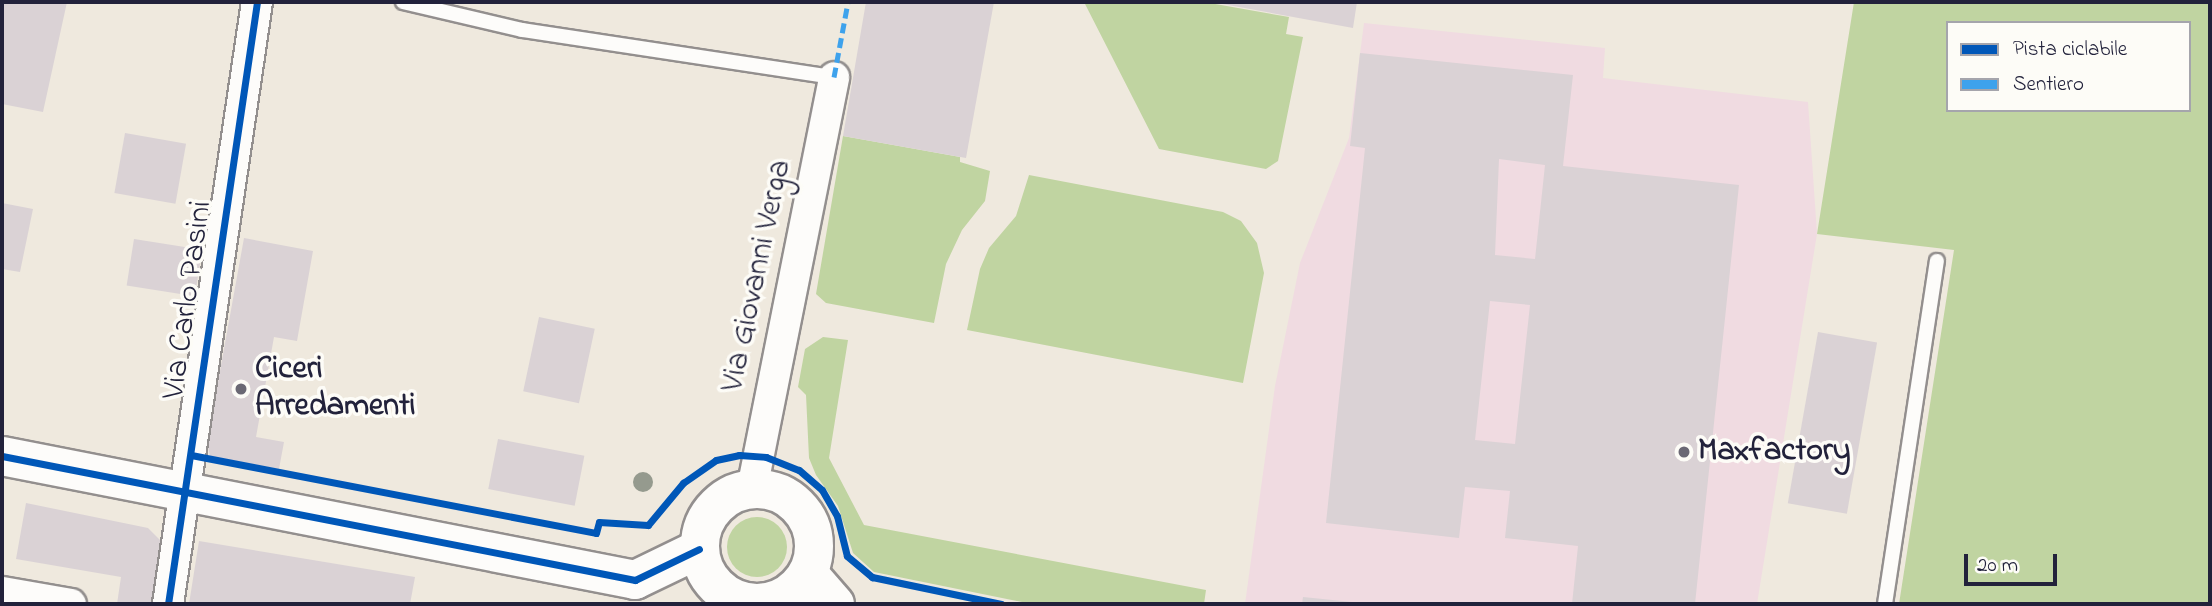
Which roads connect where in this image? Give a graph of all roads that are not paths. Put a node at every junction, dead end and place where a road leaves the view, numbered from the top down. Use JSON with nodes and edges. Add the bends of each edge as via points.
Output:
{"nodes":[{"id":1,"x":257,"y":2,"type":"edge"},
{"id":2,"x":403,"y":2,"type":"edge"},
{"id":3,"x":834,"y":78,"type":"joint"},
{"id":4,"x":1937,"y":261,"type":"dead end"},
{"id":5,"x":2,"y":456,"type":"edge"},
{"id":6,"x":752,"y":489,"type":"junction"},
{"id":7,"x":187,"y":492,"type":"junction"},
{"id":8,"x":699,"y":549,"type":"junction"},
{"id":9,"x":808,"y":573,"type":"junction"},
{"id":10,"x":2,"y":592,"type":"edge"},
{"id":11,"x":744,"y":603,"type":"edge"},
{"id":12,"x":71,"y":604,"type":"edge"},
{"id":13,"x":167,"y":604,"type":"edge"},
{"id":14,"x":835,"y":604,"type":"edge"},
{"id":15,"x":1885,"y":604,"type":"edge"}],
"edges":[{"from":1,"to":7,"type":"street","name":"Via Carlo Pasini"},
{"from":2,"to":3,"type":"lane","via":[[522,30]]},
{"from":3,"to":6,"type":"street","name":"Via Giovanni Verga"},
{"from":4,"to":15,"type":"lane"},
{"from":5,"to":7,"type":"street"},
{"from":6,"to":8,"type":"street","via":[[718,503],[704,524]]},
{"from":6,"to":9,"type":"street","via":[[787,497],[805,514],[814,549]]},
{"from":7,"to":8,"type":"street","via":[[635,580]]},
{"from":7,"to":13,"type":"street","name":"Via Carlo Pasini"},
{"from":8,"to":11,"type":"street","via":[[713,583]]},
{"from":9,"to":11,"type":"street","via":[[782,598]]},
{"from":9,"to":14,"type":"street"},
{"from":10,"to":12,"type":"street"}]}
